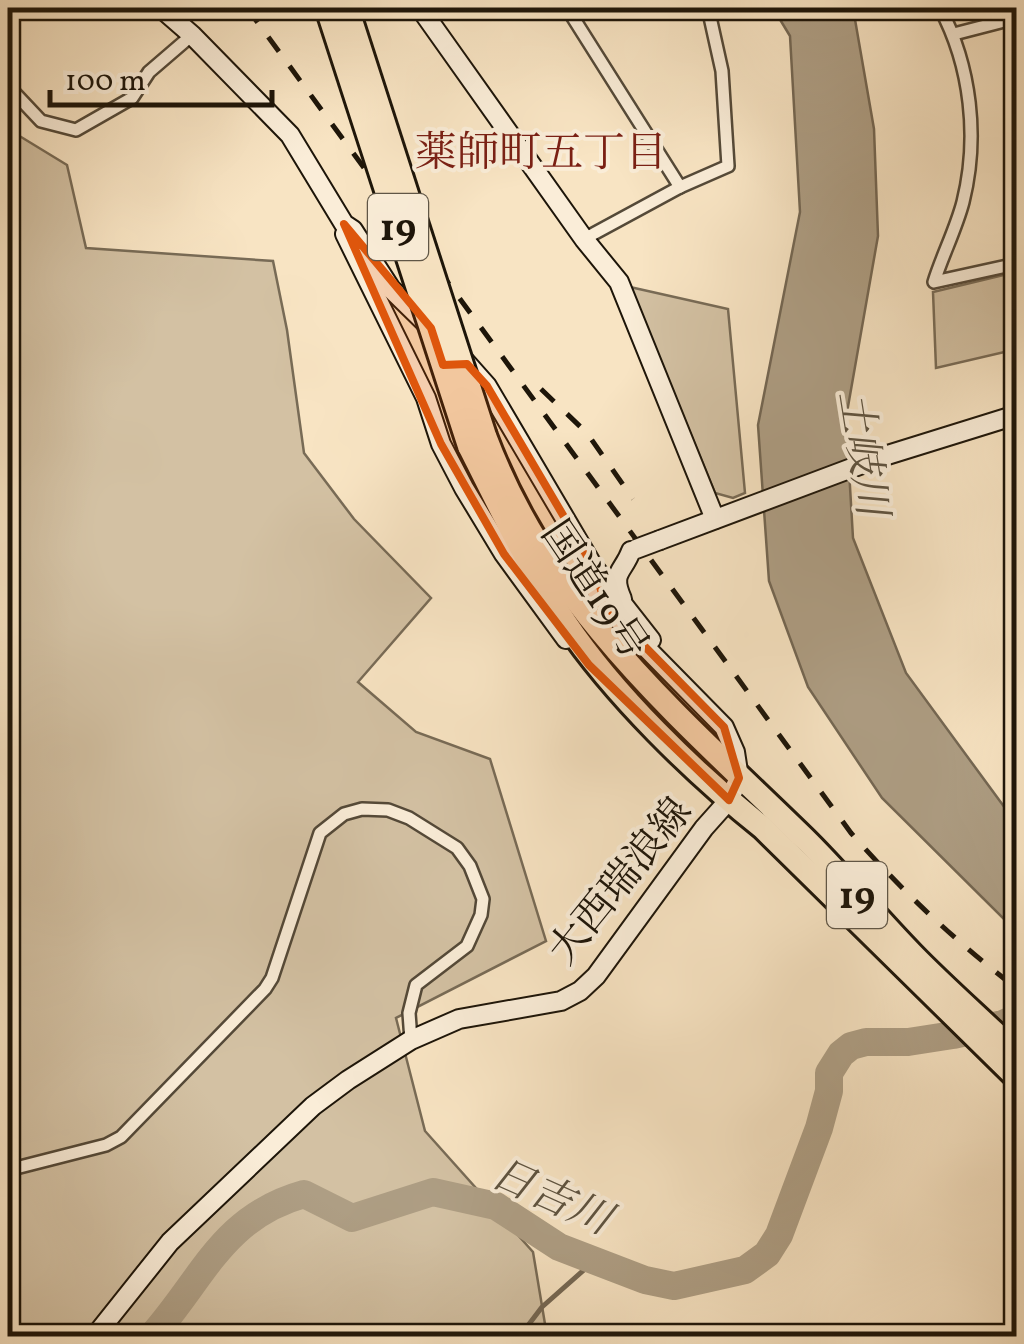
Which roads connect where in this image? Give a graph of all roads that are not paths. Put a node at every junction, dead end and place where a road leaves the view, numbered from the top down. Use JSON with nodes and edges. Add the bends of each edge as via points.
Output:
{"nodes":[{"id":1,"x":161,"y":8,"type":"edge"},
{"id":2,"x":327,"y":8,"type":"edge"},
{"id":3,"x":348,"y":8,"type":"edge"},
{"id":4,"x":420,"y":8,"type":"edge"},
{"id":5,"x":568,"y":8,"type":"edge"},
{"id":6,"x":708,"y":8,"type":"edge"},
{"id":7,"x":940,"y":8,"type":"edge"},
{"id":8,"x":1016,"y":18,"type":"edge"},
{"id":9,"x":954,"y":34,"type":"junction"},
{"id":10,"x":192,"y":35,"type":"junction"},
{"id":11,"x":8,"y":86,"type":"edge"},
{"id":12,"x":680,"y":186,"type":"junction"},
{"id":13,"x":344,"y":224,"type":"junction"},
{"id":14,"x":584,"y":239,"type":"junction"},
{"id":15,"x":1016,"y":264,"type":"edge"},
{"id":16,"x":468,"y":364,"type":"junction"},
{"id":17,"x":426,"y":398,"type":"junction"},
{"id":18,"x":1016,"y":416,"type":"edge"},
{"id":19,"x":477,"y":441,"type":"junction"},
{"id":20,"x":716,"y":518,"type":"junction"},
{"id":21,"x":633,"y":550,"type":"junction"},
{"id":22,"x":593,"y":566,"type":"junction"},
{"id":23,"x":626,"y":608,"type":"junction"},
{"id":24,"x":660,"y":658,"type":"junction"},
{"id":25,"x":614,"y":684,"type":"junction"},
{"id":26,"x":739,"y":778,"type":"junction"},
{"id":27,"x":729,"y":800,"type":"junction"},
{"id":28,"x":963,"y":1015,"type":"junction"},
{"id":29,"x":411,"y":1040,"type":"junction"},
{"id":30,"x":1004,"y":1049,"type":"edge"},
{"id":31,"x":1016,"y":1077,"type":"edge"},
{"id":32,"x":8,"y":1170,"type":"edge"},
{"id":33,"x":95,"y":1336,"type":"edge"}],
"edges":[{"from":1,"to":10,"type":"main road"},
{"from":2,"to":19,"type":"highway","name":"国道19号","number":"19","bridge":true},
{"from":3,"to":19,"type":"highway","name":"国道19号","number":"19","bridge":true},
{"from":4,"to":14,"type":"main road"},
{"from":5,"to":12,"type":"street"},
{"from":6,"to":12,"type":"street","via":[[722,71],[728,166]]},
{"from":7,"to":9,"type":"street"},
{"from":8,"to":9,"type":"street"},
{"from":9,"to":15,"type":"street","via":[[969,97],[971,158],[934,282]]},
{"from":10,"to":11,"type":"street","via":[[149,72],[132,98],[76,130],[41,121]]},
{"from":10,"to":13,"type":"main road","via":[[290,135]]},
{"from":12,"to":14,"type":"street"},
{"from":13,"to":16,"type":"main road","via":[[391,289]]},
{"from":13,"to":17,"type":"main road"},
{"from":14,"to":20,"type":"main road","via":[[619,282]]},
{"from":16,"to":17,"type":"main road","via":[[455,364],[426,386]]},
{"from":16,"to":22,"type":"main road"},
{"from":17,"to":25,"type":"main road","via":[[441,444],[504,554],[588,665]]},
{"from":18,"to":20,"type":"main road"},
{"from":19,"to":25,"type":"highway","name":"国道19号","number":"19","via":[[504,519],[568,626]]},
{"from":19,"to":26,"type":"highway","name":"国道19号","number":"19","via":[[581,609]]},
{"from":20,"to":21,"type":"main road","bridge":true},
{"from":21,"to":22,"type":"main road"},
{"from":21,"to":23,"type":"main road","via":[[616,585]]},
{"from":22,"to":23,"type":"main road"},
{"from":22,"to":24,"type":"main road","via":[[596,590],[608,608]]},
{"from":23,"to":24,"type":"main road"},
{"from":24,"to":26,"type":"main road","name":"大西瑞浪線","via":[[724,727]]},
{"from":25,"to":27,"type":"highway","name":"国道19号","number":"19"},
{"from":26,"to":27,"type":"main road","name":"大西瑞浪線"},
{"from":26,"to":28,"type":"highway","name":"国道19号","number":"19","via":[[810,844]]},
{"from":27,"to":28,"type":"highway","name":"国道19号","number":"19"},
{"from":27,"to":29,"type":"main road","name":"大西瑞浪線","via":[[580,990],[561,1001],[459,1018]]},
{"from":28,"to":30,"type":"highway","name":"国道19号","number":"19"},
{"from":29,"to":32,"type":"street","via":[[416,986],[467,946],[482,899],[470,866],[431,828],[388,810],[362,809],[320,833],[265,989],[134,1126],[106,1145]]},
{"from":29,"to":33,"type":"main road","name":"大西瑞浪線","via":[[313,1106],[170,1242]]},
{"from":30,"to":31,"type":"highway","name":"国道19号","number":"19"}]}
